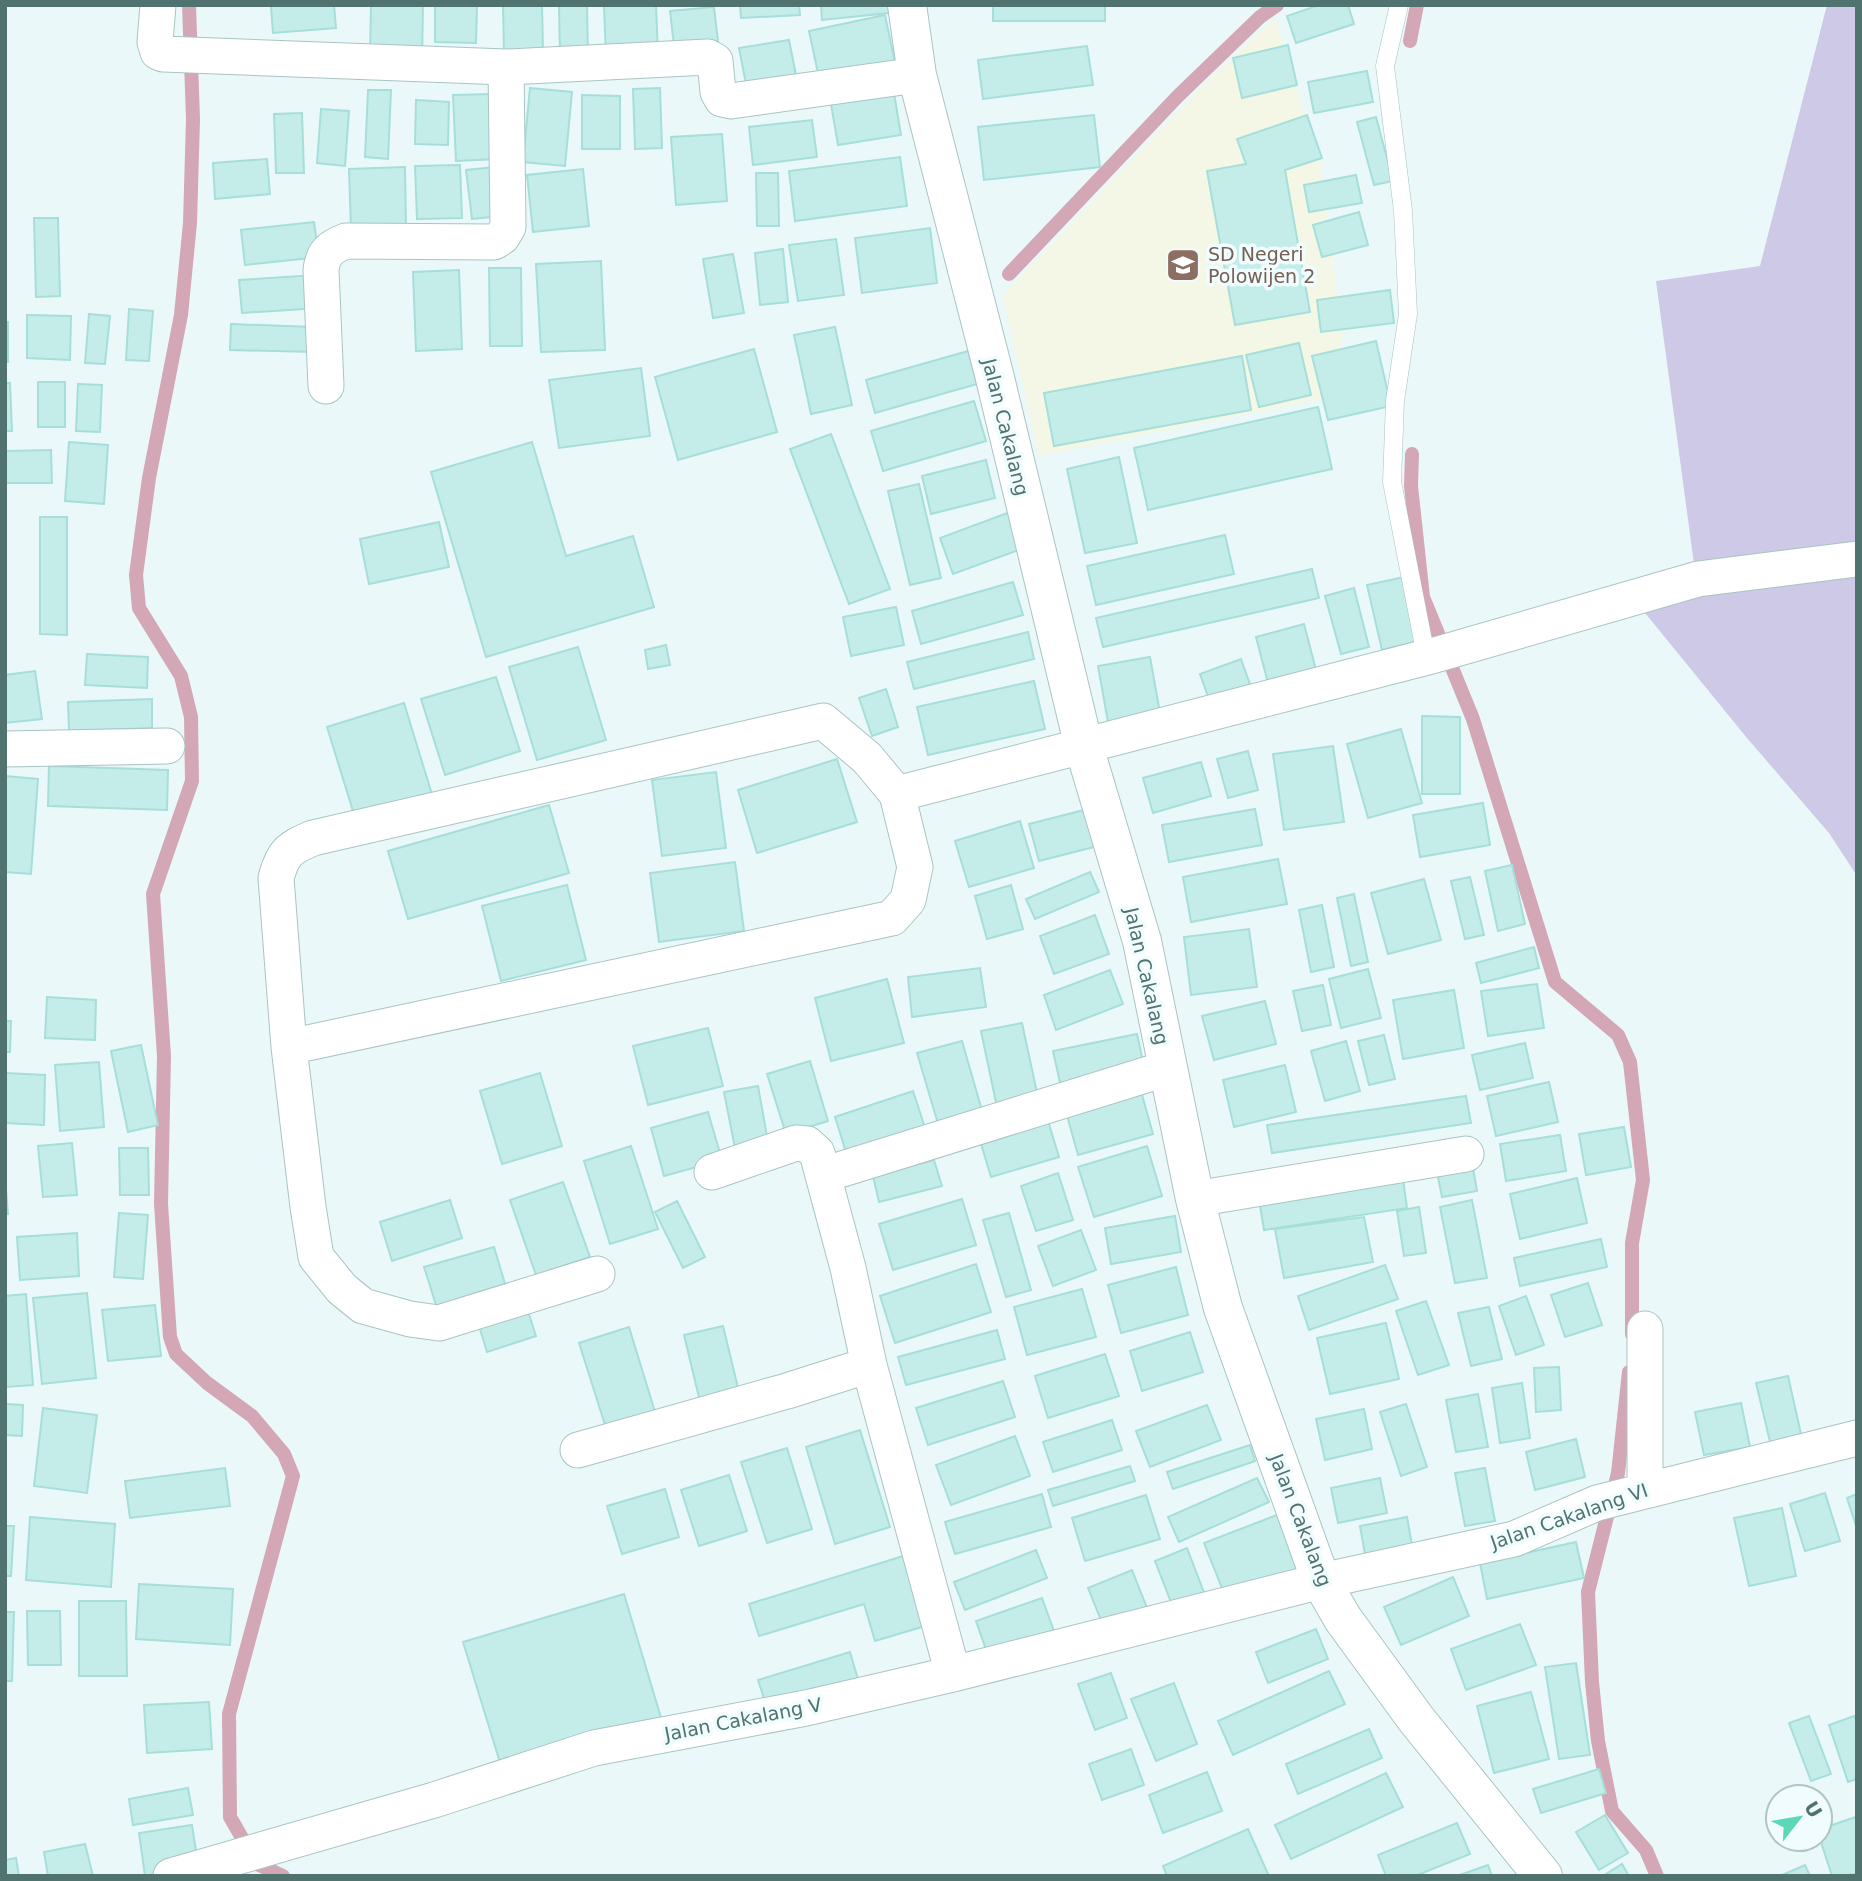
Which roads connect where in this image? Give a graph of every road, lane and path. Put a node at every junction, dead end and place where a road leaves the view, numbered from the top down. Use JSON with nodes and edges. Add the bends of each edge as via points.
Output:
{"nodes":[{"id":1,"x":158,"y":5,"type":"edge"},
{"id":2,"x":907,"y":5,"type":"edge"},
{"id":3,"x":1399,"y":5,"type":"edge"},
{"id":4,"x":506,"y":67,"type":"junction"},
{"id":5,"x":916,"y":75,"type":"junction"},
{"id":6,"x":326,"y":386,"type":"dead end"},
{"id":7,"x":1857,"y":559,"type":"edge"},
{"id":8,"x":1443,"y":652,"type":"junction"},
{"id":9,"x":167,"y":746,"type":"dead end"},
{"id":10,"x":1084,"y":747,"type":"junction"},
{"id":11,"x":5,"y":749,"type":"edge"},
{"id":12,"x":897,"y":794,"type":"junction"},
{"id":13,"x":289,"y":1047,"type":"junction"},
{"id":14,"x":1168,"y":1068,"type":"junction"},
{"id":15,"x":1466,"y":1154,"type":"dead end"},
{"id":16,"x":712,"y":1172,"type":"dead end"},
{"id":17,"x":822,"y":1175,"type":"junction"},
{"id":18,"x":1195,"y":1199,"type":"junction"},
{"id":19,"x":597,"y":1274,"type":"dead end"},
{"id":20,"x":1644,"y":1329,"type":"dead end"},
{"id":21,"x":869,"y":1365,"type":"junction"},
{"id":22,"x":1857,"y":1438,"type":"edge"},
{"id":23,"x":578,"y":1450,"type":"dead end"},
{"id":24,"x":1639,"y":1491,"type":"junction"},
{"id":25,"x":1321,"y":1581,"type":"junction"},
{"id":26,"x":953,"y":1674,"type":"junction"},
{"id":27,"x":171,"y":1876,"type":"edge"},
{"id":28,"x":1543,"y":1876,"type":"edge"}],
"edges":[{"from":1,"to":4,"type":"street","via":[[155,42],[163,54]]},
{"from":2,"to":5,"type":"street","name":"Jalan Cakalang"},
{"from":3,"to":8,"type":"lane","via":[[1385,66],[1403,211],[1408,314],[1395,401],[1392,482]]},
{"from":4,"to":5,"type":"street","via":[[712,58],[718,92],[731,101]]},
{"from":4,"to":6,"type":"street","via":[[508,228],[494,242],[346,241],[333,246],[323,257],[321,270]]},
{"from":5,"to":10,"type":"street","name":"Jalan Cakalang"},
{"from":7,"to":8,"type":"street","via":[[1698,579]]},
{"from":8,"to":10,"type":"street"},
{"from":9,"to":11,"type":"street"},
{"from":10,"to":12,"type":"street"},
{"from":10,"to":14,"type":"street","name":"Jalan Cakalang","via":[[1142,941]]},
{"from":12,"to":13,"type":"street","via":[[915,867],[908,900],[892,918]]},
{"from":12,"to":13,"type":"street","via":[[867,758],[823,721],[313,838],[291,847],[276,877]]},
{"from":13,"to":19,"type":"street","via":[[316,1257],[363,1306],[439,1323]]},
{"from":14,"to":17,"type":"street"},
{"from":14,"to":18,"type":"street","name":"Jalan Cakalang"},
{"from":15,"to":18,"type":"street"},
{"from":16,"to":17,"type":"street","via":[[801,1142],[817,1153]]},
{"from":17,"to":21,"type":"street"},
{"from":18,"to":25,"type":"street","name":"Jalan Cakalang","via":[[1223,1308]]},
{"from":20,"to":24,"type":"street"},
{"from":21,"to":23,"type":"street"},
{"from":21,"to":26,"type":"street"},
{"from":22,"to":24,"type":"street","name":"Jalan Cakalang VI"},
{"from":24,"to":25,"type":"street","name":"Jalan Cakalang VI","via":[[1597,1503],[1514,1539]]},
{"from":25,"to":26,"type":"street","name":"Jalan Cakalang V"},
{"from":25,"to":28,"type":"street","name":"Jalan Cakalang","via":[[1416,1719]]},
{"from":26,"to":27,"type":"street","name":"Jalan Cakalang V","via":[[806,1708],[594,1748]]}]}
